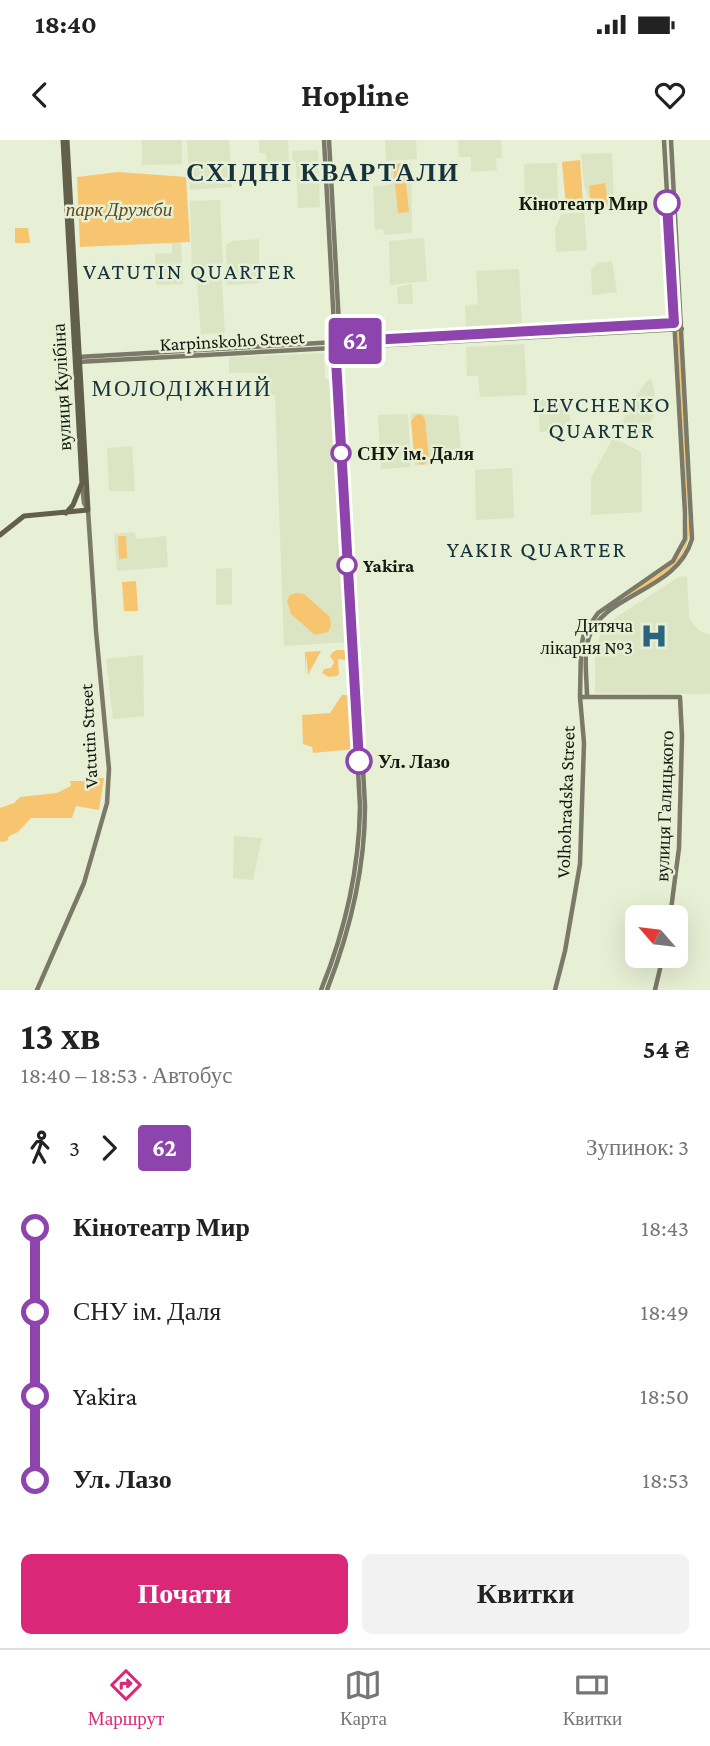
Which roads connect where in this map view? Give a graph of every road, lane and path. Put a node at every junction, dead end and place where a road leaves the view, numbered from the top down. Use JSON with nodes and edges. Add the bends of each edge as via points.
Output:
{"nodes":[{"id":1,"x":65,"y":140,"type":"edge"},
{"id":2,"x":327,"y":140,"type":"edge"},
{"id":3,"x":664,"y":140,"type":"edge"},
{"id":4,"x":671,"y":140,"type":"edge"},
{"id":5,"x":73,"y":311,"type":"joint"},
{"id":6,"x":681,"y":322,"type":"junction"},
{"id":7,"x":674,"y":323,"type":"junction"},
{"id":8,"x":682,"y":329,"type":"junction"},
{"id":9,"x":675,"y":330,"type":"junction"},
{"id":10,"x":335,"y":345,"type":"junction"},
{"id":11,"x":341,"y":345,"type":"junction"},
{"id":12,"x":79,"y":359,"type":"junction"},
{"id":13,"x":81,"y":461,"type":"joint"},
{"id":14,"x":82,"y":483,"type":"junction"},
{"id":15,"x":88,"y":510,"type":"junction"},
{"id":16,"x":66,"y":513,"type":"junction"},
{"id":17,"x":0,"y":535,"type":"edge"},
{"id":18,"x":353,"y":613,"type":"junction"},
{"id":19,"x":584,"y":697,"type":"junction"},
{"id":20,"x":672,"y":905,"type":"edge"},
{"id":21,"x":660,"y":968,"type":"edge"},
{"id":22,"x":37,"y":990,"type":"edge"},
{"id":23,"x":321,"y":990,"type":"edge"},
{"id":24,"x":327,"y":990,"type":"edge"},
{"id":25,"x":555,"y":990,"type":"edge"},
{"id":26,"x":655,"y":990,"type":"edge"}],
"edges":[{"from":1,"to":5,"type":"main road","name":"Vatutin Street"},
{"from":1,"to":12,"type":"main road","name":"Vatutin Street"},
{"from":2,"to":10,"type":"street"},
{"from":2,"to":11,"type":"street"},
{"from":3,"to":7,"type":"street"},
{"from":4,"to":6,"type":"street"},
{"from":5,"to":12,"type":"main road","name":"вулиця Кулібіна"},
{"from":6,"to":7,"type":"street","name":"Karpinskoho Street"},
{"from":6,"to":8,"type":"street"},
{"from":7,"to":9,"type":"street"},
{"from":7,"to":11,"type":"street","name":"Karpinskoho Street"},
{"from":8,"to":9,"type":"street","name":"Karpinskoho Street"},
{"from":8,"to":19,"type":"street","via":[[692,539],[673,571],[603,617],[593,630]]},
{"from":9,"to":11,"type":"street","name":"Karpinskoho Street"},
{"from":9,"to":19,"type":"street","via":[[685,539],[673,561],[591,621],[581,648]]},
{"from":10,"to":11,"type":"street","name":"Karpinskoho Street"},
{"from":10,"to":12,"type":"street","name":"Karpinskoho Street"},
{"from":10,"to":18,"type":"street"},
{"from":11,"to":18,"type":"street"},
{"from":12,"to":13,"type":"main road","name":"вулиця Кулібіна"},
{"from":12,"to":15,"type":"main road","name":"Vatutin Street"},
{"from":13,"to":14,"type":"main road","name":"Vatutin Street"},
{"from":14,"to":15,"type":"street","name":"Vatutin Street"},
{"from":14,"to":16,"type":"main road"},
{"from":15,"to":16,"type":"main road"},
{"from":15,"to":22,"type":"street","name":"Vatutin Street","via":[[107,803],[84,883]]},
{"from":16,"to":17,"type":"main road","via":[[24,516]]},
{"from":18,"to":23,"type":"street","via":[[359,838],[343,929]]},
{"from":18,"to":24,"type":"street","via":[[365,830],[351,918]]},
{"from":19,"to":20,"type":"street","name":"вулиця Галицького","via":[[680,697],[679,848]]},
{"from":19,"to":25,"type":"street","name":"Volhohradska Street","via":[[580,864]]},
{"from":21,"to":26,"type":"street"}]}
